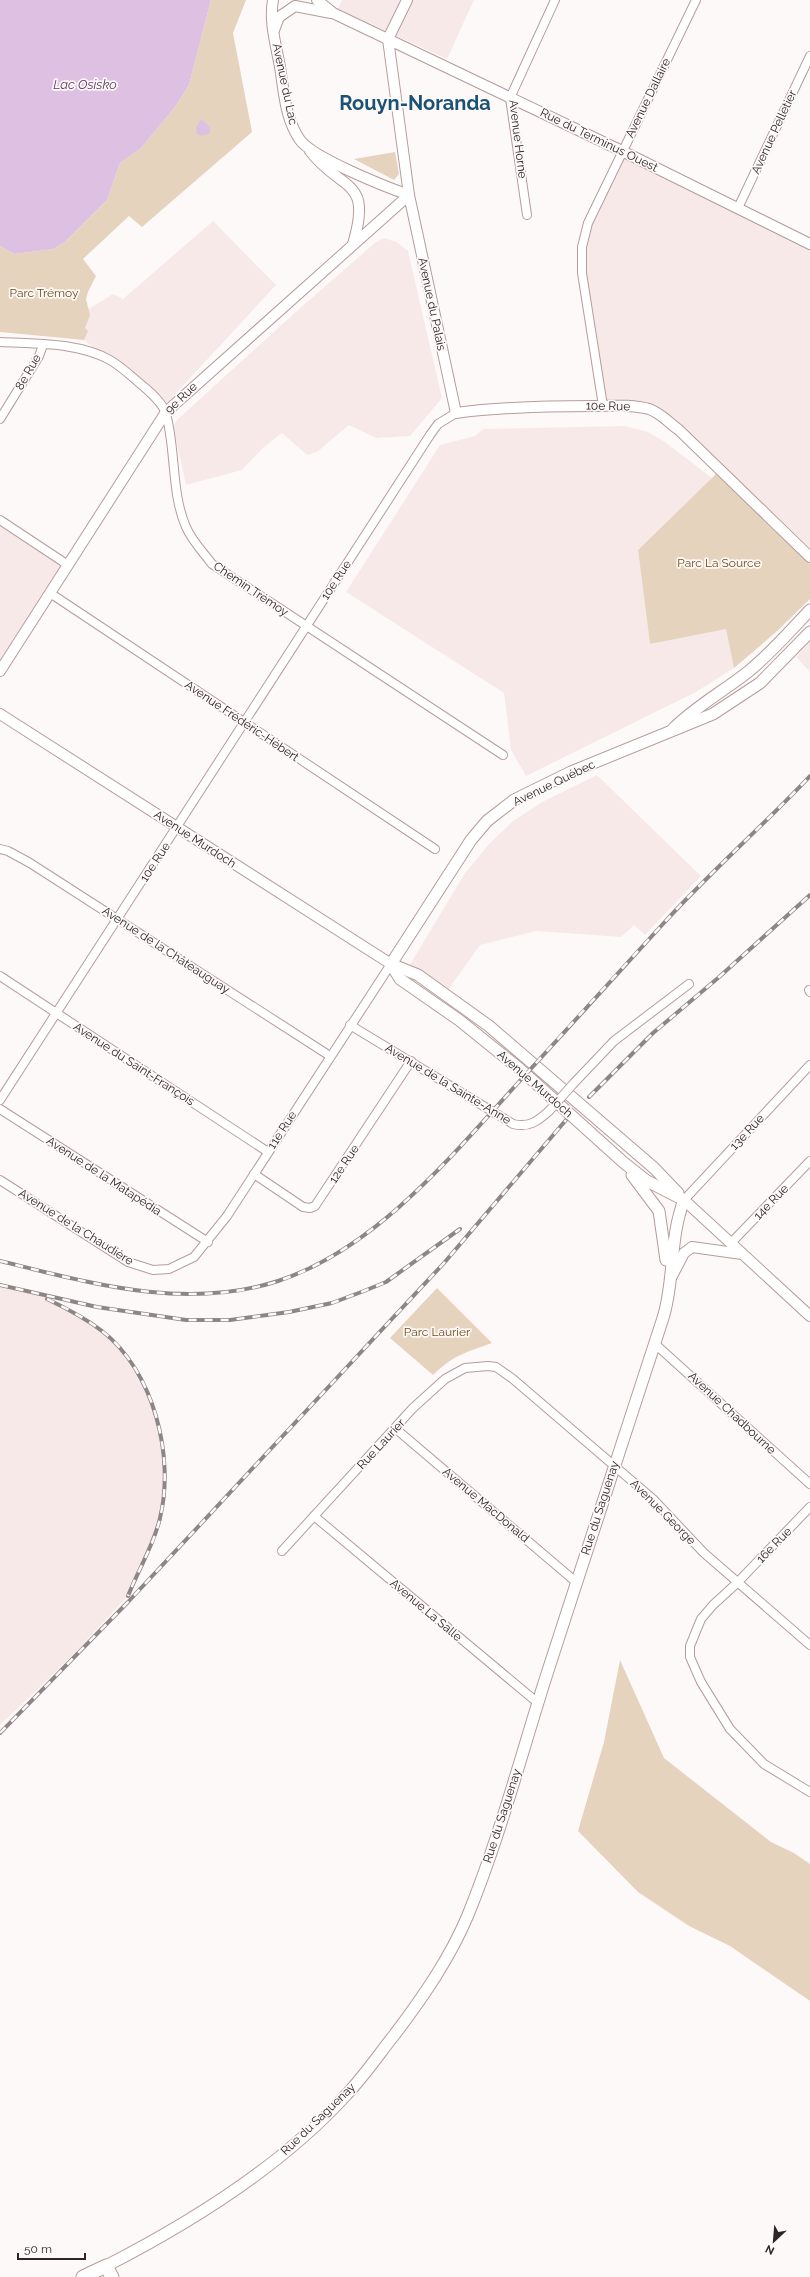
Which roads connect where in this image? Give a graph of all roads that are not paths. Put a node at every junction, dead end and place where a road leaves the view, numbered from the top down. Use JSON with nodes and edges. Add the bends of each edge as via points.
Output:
{"nodes":[{"id":1,"x":273,"y":0,"type":"edge"},
{"id":2,"x":317,"y":0,"type":"edge"},
{"id":3,"x":407,"y":0,"type":"edge"},
{"id":4,"x":555,"y":0,"type":"edge"},
{"id":5,"x":696,"y":0,"type":"edge"},
{"id":6,"x":333,"y":13,"type":"junction"},
{"id":7,"x":273,"y":32,"type":"junction"},
{"id":8,"x":388,"y":39,"type":"junction"},
{"id":9,"x":810,"y":56,"type":"edge"},
{"id":10,"x":510,"y":98,"type":"junction"},
{"id":11,"x":306,"y":146,"type":"junction"},
{"id":12,"x":622,"y":151,"type":"junction"},
{"id":13,"x":409,"y":195,"type":"junction"},
{"id":14,"x":738,"y":208,"type":"junction"},
{"id":15,"x":528,"y":215,"type":"dead end"},
{"id":16,"x":810,"y":244,"type":"edge"},
{"id":17,"x":353,"y":245,"type":"junction"},
{"id":18,"x":0,"y":342,"type":"edge"},
{"id":19,"x":43,"y":345,"type":"junction"},
{"id":20,"x":603,"y":406,"type":"junction"},
{"id":21,"x":166,"y":412,"type":"junction"},
{"id":22,"x":456,"y":413,"type":"junction"},
{"id":23,"x":0,"y":419,"type":"edge"},
{"id":24,"x":0,"y":520,"type":"edge"},
{"id":25,"x":810,"y":557,"type":"edge"},
{"id":26,"x":68,"y":565,"type":"junction"},
{"id":27,"x":50,"y":593,"type":"junction"},
{"id":28,"x":810,"y":610,"type":"edge"},
{"id":29,"x":306,"y":626,"type":"junction"},
{"id":30,"x":810,"y":632,"type":"edge"},
{"id":31,"x":0,"y":671,"type":"edge"},
{"id":32,"x":0,"y":714,"type":"edge"},
{"id":33,"x":245,"y":723,"type":"junction"},
{"id":34,"x":672,"y":730,"type":"junction"},
{"id":35,"x":502,"y":755,"type":"dead end"},
{"id":36,"x":177,"y":828,"type":"junction"},
{"id":37,"x":0,"y":849,"type":"edge"},
{"id":38,"x":435,"y":849,"type":"dead end"},
{"id":39,"x":118,"y":920,"type":"junction"},
{"id":40,"x":391,"y":964,"type":"junction"},
{"id":41,"x":0,"y":976,"type":"edge"},
{"id":42,"x":689,"y":984,"type":"dead end"},
{"id":43,"x":57,"y":1014,"type":"junction"},
{"id":44,"x":350,"y":1025,"type":"junction"},
{"id":45,"x":330,"y":1056,"type":"junction"},
{"id":46,"x":411,"y":1061,"type":"junction"},
{"id":47,"x":810,"y":1065,"type":"edge"},
{"id":48,"x":0,"y":1100,"type":"edge"},
{"id":49,"x":0,"y":1109,"type":"edge"},
{"id":50,"x":268,"y":1152,"type":"junction"},
{"id":51,"x":615,"y":1155,"type":"junction"},
{"id":52,"x":810,"y":1161,"type":"edge"},
{"id":53,"x":254,"y":1174,"type":"junction"},
{"id":54,"x":0,"y":1180,"type":"edge"},
{"id":55,"x":684,"y":1200,"type":"junction"},
{"id":56,"x":208,"y":1242,"type":"junction"},
{"id":57,"x":731,"y":1243,"type":"junction"},
{"id":58,"x":742,"y":1254,"type":"junction"},
{"id":59,"x":153,"y":1270,"type":"joint"},
{"id":60,"x":667,"y":1291,"type":"junction"},
{"id":61,"x":810,"y":1316,"type":"edge"},
{"id":62,"x":654,"y":1343,"type":"junction"},
{"id":63,"x":496,"y":1367,"type":"joint"},
{"id":64,"x":396,"y":1429,"type":"junction"},
{"id":65,"x":614,"y":1465,"type":"junction"},
{"id":66,"x":810,"y":1484,"type":"edge"},
{"id":67,"x":810,"y":1507,"type":"edge"},
{"id":68,"x":314,"y":1516,"type":"junction"},
{"id":69,"x":282,"y":1551,"type":"dead end"},
{"id":70,"x":576,"y":1582,"type":"junction"},
{"id":71,"x":737,"y":1583,"type":"junction"},
{"id":72,"x":810,"y":1645,"type":"edge"},
{"id":73,"x":538,"y":1703,"type":"junction"},
{"id":74,"x":810,"y":1792,"type":"edge"},
{"id":75,"x":109,"y":2272,"type":"edge"},
{"id":76,"x":83,"y":2277,"type":"edge"}],
"edges":[{"from":1,"to":7,"type":"street","name":"Avenue du Lac"},
{"from":2,"to":6,"type":"street"},
{"from":3,"to":8,"type":"street"},
{"from":4,"to":10,"type":"street","name":"Avenue Horne"},
{"from":5,"to":12,"type":"street","name":"Avenue Dallaire"},
{"from":6,"to":7,"type":"street","via":[[295,6],[279,17]]},
{"from":6,"to":8,"type":"street","name":"Rue du Terminus Ouest"},
{"from":7,"to":11,"type":"street","name":"Avenue du Lac","via":[[288,114]]},
{"from":8,"to":10,"type":"street","name":"Rue du Terminus Ouest"},
{"from":8,"to":13,"type":"street","name":"Avenue du Palais"},
{"from":9,"to":14,"type":"street","name":"Avenue Pelletier"},
{"from":10,"to":12,"type":"street","name":"Rue du Terminus Ouest"},
{"from":10,"to":15,"type":"street","name":"Avenue Horne"},
{"from":11,"to":13,"type":"street","name":"Avenue du Lac","via":[[375,183]]},
{"from":11,"to":17,"type":"street","via":[[322,167],[347,182],[356,194],[360,213]]},
{"from":12,"to":14,"type":"street","name":"Rue du Terminus Ouest"},
{"from":12,"to":20,"type":"street","name":"Avenue Dallaire","via":[[588,223],[582,246],[582,273]]},
{"from":13,"to":17,"type":"street","name":"9e Rue"},
{"from":13,"to":22,"type":"street","name":"Avenue du Palais"},
{"from":14,"to":16,"type":"street","name":"Rue du Terminus Ouest"},
{"from":17,"to":21,"type":"street","name":"9e Rue"},
{"from":18,"to":19,"type":"street","name":"Chemin Trémoy"},
{"from":19,"to":21,"type":"street","name":"Chemin Trémoy","via":[[89,352],[108,359],[154,396]]},
{"from":19,"to":23,"type":"street","name":"8e Rue","via":[[39,356]]},
{"from":20,"to":22,"type":"street","name":"10e Rue","via":[[483,409]]},
{"from":20,"to":25,"type":"street","name":"10e Rue","via":[[637,407],[661,415],[704,453]]},
{"from":21,"to":26,"type":"street","name":"9e Rue"},
{"from":21,"to":29,"type":"street","name":"Chemin Trémoy","via":[[180,505],[186,526],[193,538],[212,564]]},
{"from":22,"to":29,"type":"street","name":"10e Rue","via":[[438,424],[430,435]]},
{"from":24,"to":26,"type":"street"},
{"from":26,"to":27,"type":"street","name":"9e Rue"},
{"from":27,"to":31,"type":"street","name":"9e Rue"},
{"from":27,"to":33,"type":"street","name":"Avenue Frédéric-Hébert"},
{"from":28,"to":34,"type":"main road","name":"Avenue Québec","via":[[758,664],[691,712]]},
{"from":29,"to":33,"type":"street","name":"10e Rue"},
{"from":29,"to":35,"type":"street","name":"Chemin Trémoy"},
{"from":30,"to":34,"type":"main road","name":"Avenue Québec","via":[[750,691],[698,722]]},
{"from":32,"to":36,"type":"street","name":"Avenue Murdoch"},
{"from":33,"to":36,"type":"street","name":"10e Rue"},
{"from":33,"to":38,"type":"street","name":"Avenue Frédéric-Hébert"},
{"from":34,"to":40,"type":"main road","name":"Avenue Québec","via":[[533,790],[514,800],[488,821],[471,840]]},
{"from":36,"to":39,"type":"street","name":"10e Rue"},
{"from":36,"to":40,"type":"street","name":"Avenue Murdoch"},
{"from":37,"to":39,"type":"street","name":"Avenue de la Châteauguay","via":[[30,862]]},
{"from":39,"to":43,"type":"street","name":"10e Rue"},
{"from":39,"to":45,"type":"street","name":"Avenue de la Châteauguay"},
{"from":40,"to":44,"type":"street","name":"11e Rue"},
{"from":40,"to":51,"type":"main road","name":"Avenue Murdoch","via":[[400,979],[459,1020],[509,1060]]},
{"from":40,"to":55,"type":"main road","name":"Avenue Murdoch","via":[[418,975],[489,1026],[654,1168]]},
{"from":41,"to":43,"type":"street","name":"Avenue du Saint-François"},
{"from":42,"to":46,"type":"street","name":"Avenue de la Sainte-Anne","bridge":true,"via":[[614,1041],[534,1123],[520,1126],[513,1124]]},
{"from":43,"to":48,"type":"street","name":"10e Rue"},
{"from":43,"to":50,"type":"street","name":"Avenue du Saint-François"},
{"from":44,"to":45,"type":"street","name":"11e Rue"},
{"from":44,"to":46,"type":"street","name":"Avenue de la Sainte-Anne"},
{"from":45,"to":50,"type":"street","name":"11e Rue"},
{"from":46,"to":53,"type":"street","name":"12e Rue","via":[[315,1206],[303,1207]]},
{"from":47,"to":55,"type":"street","name":"13e Rue"},
{"from":49,"to":56,"type":"street","name":"Avenue de la Matapédia"},
{"from":50,"to":53,"type":"street","name":"11e Rue"},
{"from":51,"to":55,"type":"main road","name":"Avenue Murdoch","via":[[646,1180]]},
{"from":51,"to":60,"type":"main road","via":[[639,1182],[659,1211],[666,1251]]},
{"from":52,"to":57,"type":"street","name":"14e Rue"},
{"from":53,"to":56,"type":"street","name":"11e Rue"},
{"from":54,"to":59,"type":"street","name":"Avenue de la Chaudière","via":[[128,1262]]},
{"from":55,"to":57,"type":"street","name":"Avenue Murdoch"},
{"from":55,"to":60,"type":"main road","name":"Rue du Saguenay","via":[[674,1231]]},
{"from":56,"to":59,"type":"street","name":"11e Rue","via":[[187,1262],[169,1269]]},
{"from":57,"to":58,"type":"street","name":"Avenue Murdoch"},
{"from":58,"to":60,"type":"street","via":[[692,1247],[684,1253],[676,1267]]},
{"from":58,"to":61,"type":"street","name":"Avenue Murdoch"},
{"from":60,"to":62,"type":"main road","name":"Rue du Saguenay","via":[[664,1314]]},
{"from":62,"to":65,"type":"main road","name":"Rue du Saguenay"},
{"from":62,"to":66,"type":"street","name":"Avenue Chadbourne"},
{"from":63,"to":64,"type":"street","name":"Rue Laurier","via":[[464,1368],[456,1372],[413,1408]]},
{"from":63,"to":65,"type":"street","name":"Avenue George"},
{"from":64,"to":68,"type":"street","name":"Rue Laurier"},
{"from":64,"to":70,"type":"street","name":"Avenue MacDonald"},
{"from":65,"to":70,"type":"main road","name":"Rue du Saguenay"},
{"from":65,"to":71,"type":"street","name":"Avenue George","via":[[653,1499],[683,1532]]},
{"from":67,"to":71,"type":"street","name":"16e Rue"},
{"from":68,"to":69,"type":"street","name":"Rue Laurier"},
{"from":68,"to":73,"type":"street","name":"Avenue La Salle"},
{"from":70,"to":73,"type":"main road","name":"Rue du Saguenay"},
{"from":71,"to":72,"type":"street","name":"Avenue George"},
{"from":71,"to":74,"type":"street","name":"16e Rue","via":[[701,1619],[690,1646],[690,1657],[701,1682],[730,1730],[764,1764]]},
{"from":73,"to":75,"type":"main road","name":"Rue du Saguenay","via":[[500,1826],[467,1916],[437,1975],[413,2011],[346,2095],[276,2159],[211,2206],[144,2246]]},
{"from":75,"to":76,"type":"highway","name":"Rue du Saguenay"}]}
